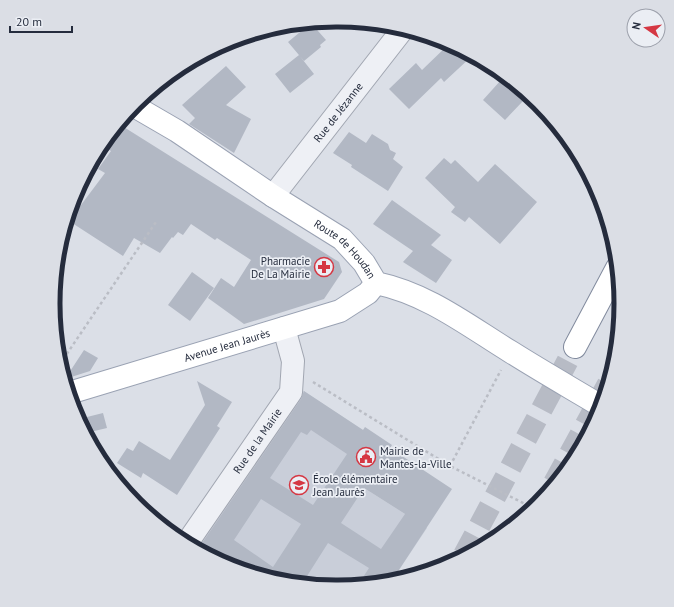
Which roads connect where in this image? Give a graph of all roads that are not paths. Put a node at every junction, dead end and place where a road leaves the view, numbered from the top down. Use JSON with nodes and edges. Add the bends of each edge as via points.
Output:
{"nodes":[{"id":1,"x":399,"y":34,"type":"edge"},
{"id":2,"x":140,"y":109,"type":"edge"},
{"id":3,"x":273,"y":196,"type":"junction"},
{"id":4,"x":612,"y":277,"type":"edge"},
{"id":5,"x":376,"y":283,"type":"junction"},
{"id":6,"x":284,"y":328,"type":"junction"},
{"id":7,"x":575,"y":347,"type":"tunnel mouth"},
{"id":8,"x":75,"y":391,"type":"edge"},
{"id":9,"x":595,"y":402,"type":"edge"},
{"id":10,"x":191,"y":538,"type":"edge"}],
"edges":[{"from":1,"to":3,"type":"street","name":"Rue de Jézanne"},
{"from":2,"to":3,"type":"main road","name":"Route de Houdan","via":[[177,131]]},
{"from":3,"to":5,"type":"main road","name":"Route de Houdan","via":[[342,239],[360,258]]},
{"from":4,"to":7,"type":"main road"},
{"from":5,"to":6,"type":"main road","name":"Avenue Jean Jaurès","via":[[368,293],[340,311]]},
{"from":5,"to":9,"type":"main road","name":"Route de Houdan","via":[[405,290],[448,310],[511,352]]},
{"from":6,"to":8,"type":"main road","name":"Avenue Jean Jaurès"},
{"from":6,"to":10,"type":"street","name":"Rue de la Mairie","via":[[293,361],[291,392]]}]}
